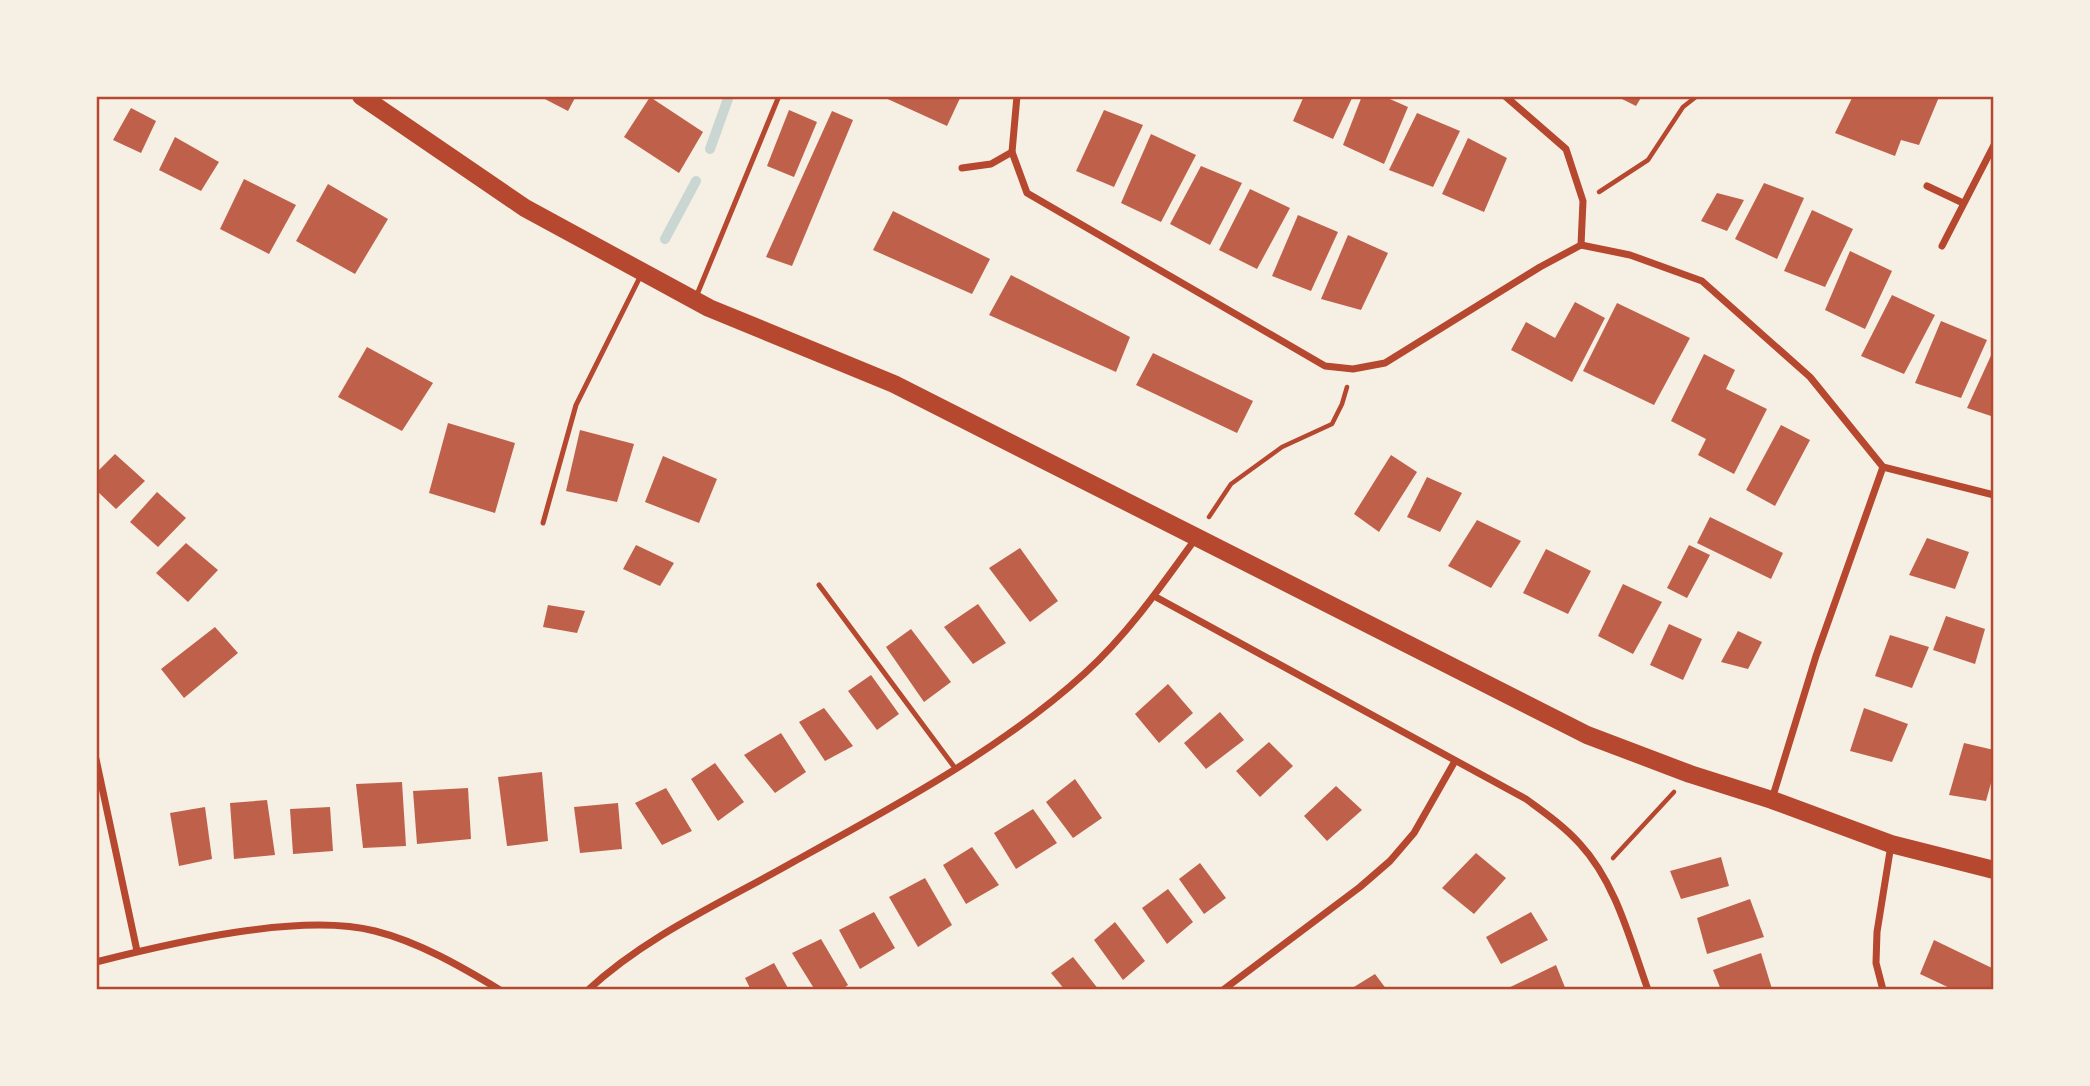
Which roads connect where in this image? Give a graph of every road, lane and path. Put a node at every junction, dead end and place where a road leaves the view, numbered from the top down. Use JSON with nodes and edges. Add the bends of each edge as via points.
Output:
{"nodes":[{"id":1,"x":361,"y":96,"type":"edge"},
{"id":2,"x":779,"y":96,"type":"edge"},
{"id":3,"x":1017,"y":96,"type":"edge"},
{"id":4,"x":1506,"y":96,"type":"edge"},
{"id":5,"x":1697,"y":96,"type":"edge"},
{"id":6,"x":1994,"y":145,"type":"edge"},
{"id":7,"x":1012,"y":152,"type":"junction"},
{"id":8,"x":962,"y":168,"type":"dead end"},
{"id":9,"x":1927,"y":186,"type":"dead end"},
{"id":10,"x":1583,"y":201,"type":"junction"},
{"id":11,"x":1963,"y":203,"type":"junction"},
{"id":12,"x":1581,"y":245,"type":"junction"},
{"id":13,"x":1942,"y":246,"type":"dead end"},
{"id":14,"x":642,"y":272,"type":"junction"},
{"id":15,"x":695,"y":300,"type":"junction"},
{"id":16,"x":1353,"y":369,"type":"junction"},
{"id":17,"x":1883,"y":467,"type":"junction"},
{"id":18,"x":1994,"y":495,"type":"edge"},
{"id":19,"x":543,"y":523,"type":"dead end"},
{"id":20,"x":1196,"y":537,"type":"junction"},
{"id":21,"x":819,"y":585,"type":"dead end"},
{"id":22,"x":1154,"y":596,"type":"junction"},
{"id":23,"x":96,"y":759,"type":"edge"},
{"id":24,"x":1455,"y":761,"type":"junction"},
{"id":25,"x":956,"y":768,"type":"junction"},
{"id":26,"x":1690,"y":774,"type":"junction"},
{"id":27,"x":1772,"y":800,"type":"junction"},
{"id":28,"x":1891,"y":844,"type":"junction"},
{"id":29,"x":1994,"y":870,"type":"edge"},
{"id":30,"x":1601,"y":871,"type":"junction"},
{"id":31,"x":137,"y":951,"type":"junction"},
{"id":32,"x":96,"y":962,"type":"edge"},
{"id":33,"x":500,"y":990,"type":"edge"},
{"id":34,"x":588,"y":990,"type":"edge"},
{"id":35,"x":1223,"y":990,"type":"edge"},
{"id":36,"x":1647,"y":990,"type":"edge"},
{"id":37,"x":1883,"y":990,"type":"edge"}],
"edges":[{"from":1,"to":14,"type":"main road","via":[[525,208]]},
{"from":2,"to":15,"type":"lane"},
{"from":3,"to":7,"type":"street"},
{"from":4,"to":10,"type":"street","via":[[1566,149]]},
{"from":5,"to":10,"type":"path","via":[[1683,107],[1648,160]]},
{"from":6,"to":11,"type":"street"},
{"from":7,"to":8,"type":"street","via":[[991,164]]},
{"from":7,"to":16,"type":"street","via":[[1027,193],[1325,366]]},
{"from":9,"to":11,"type":"street"},
{"from":10,"to":12,"type":"street"},
{"from":11,"to":13,"type":"street"},
{"from":12,"to":16,"type":"street","via":[[1385,363]]},
{"from":12,"to":17,"type":"street","via":[[1630,255],[1702,281],[1810,377]]},
{"from":14,"to":15,"type":"main road"},
{"from":14,"to":19,"type":"lane","via":[[576,405]]},
{"from":15,"to":20,"type":"main road","via":[[894,384]]},
{"from":16,"to":20,"type":"path","via":[[1332,424],[1282,447],[1231,484]]},
{"from":17,"to":18,"type":"street"},
{"from":17,"to":27,"type":"street","via":[[1816,656]]},
{"from":20,"to":22,"type":"street"},
{"from":20,"to":26,"type":"main road","via":[[1587,735]]},
{"from":21,"to":25,"type":"lane"},
{"from":22,"to":24,"type":"street"},
{"from":22,"to":25,"type":"street","via":[[1084,674]]},
{"from":23,"to":31,"type":"street"},
{"from":24,"to":30,"type":"street","via":[[1526,799],[1559,823]]},
{"from":24,"to":35,"type":"street","via":[[1414,833],[1390,861]]},
{"from":25,"to":34,"type":"street","via":[[644,946]]},
{"from":26,"to":27,"type":"main road"},
{"from":26,"to":30,"type":"path"},
{"from":27,"to":28,"type":"main road"},
{"from":28,"to":29,"type":"main road"},
{"from":28,"to":37,"type":"street","via":[[1877,932],[1876,963]]},
{"from":30,"to":36,"type":"street"},
{"from":31,"to":32,"type":"street"},
{"from":31,"to":33,"type":"street","via":[[234,933],[331,926],[375,931],[401,940],[465,968]]}]}
